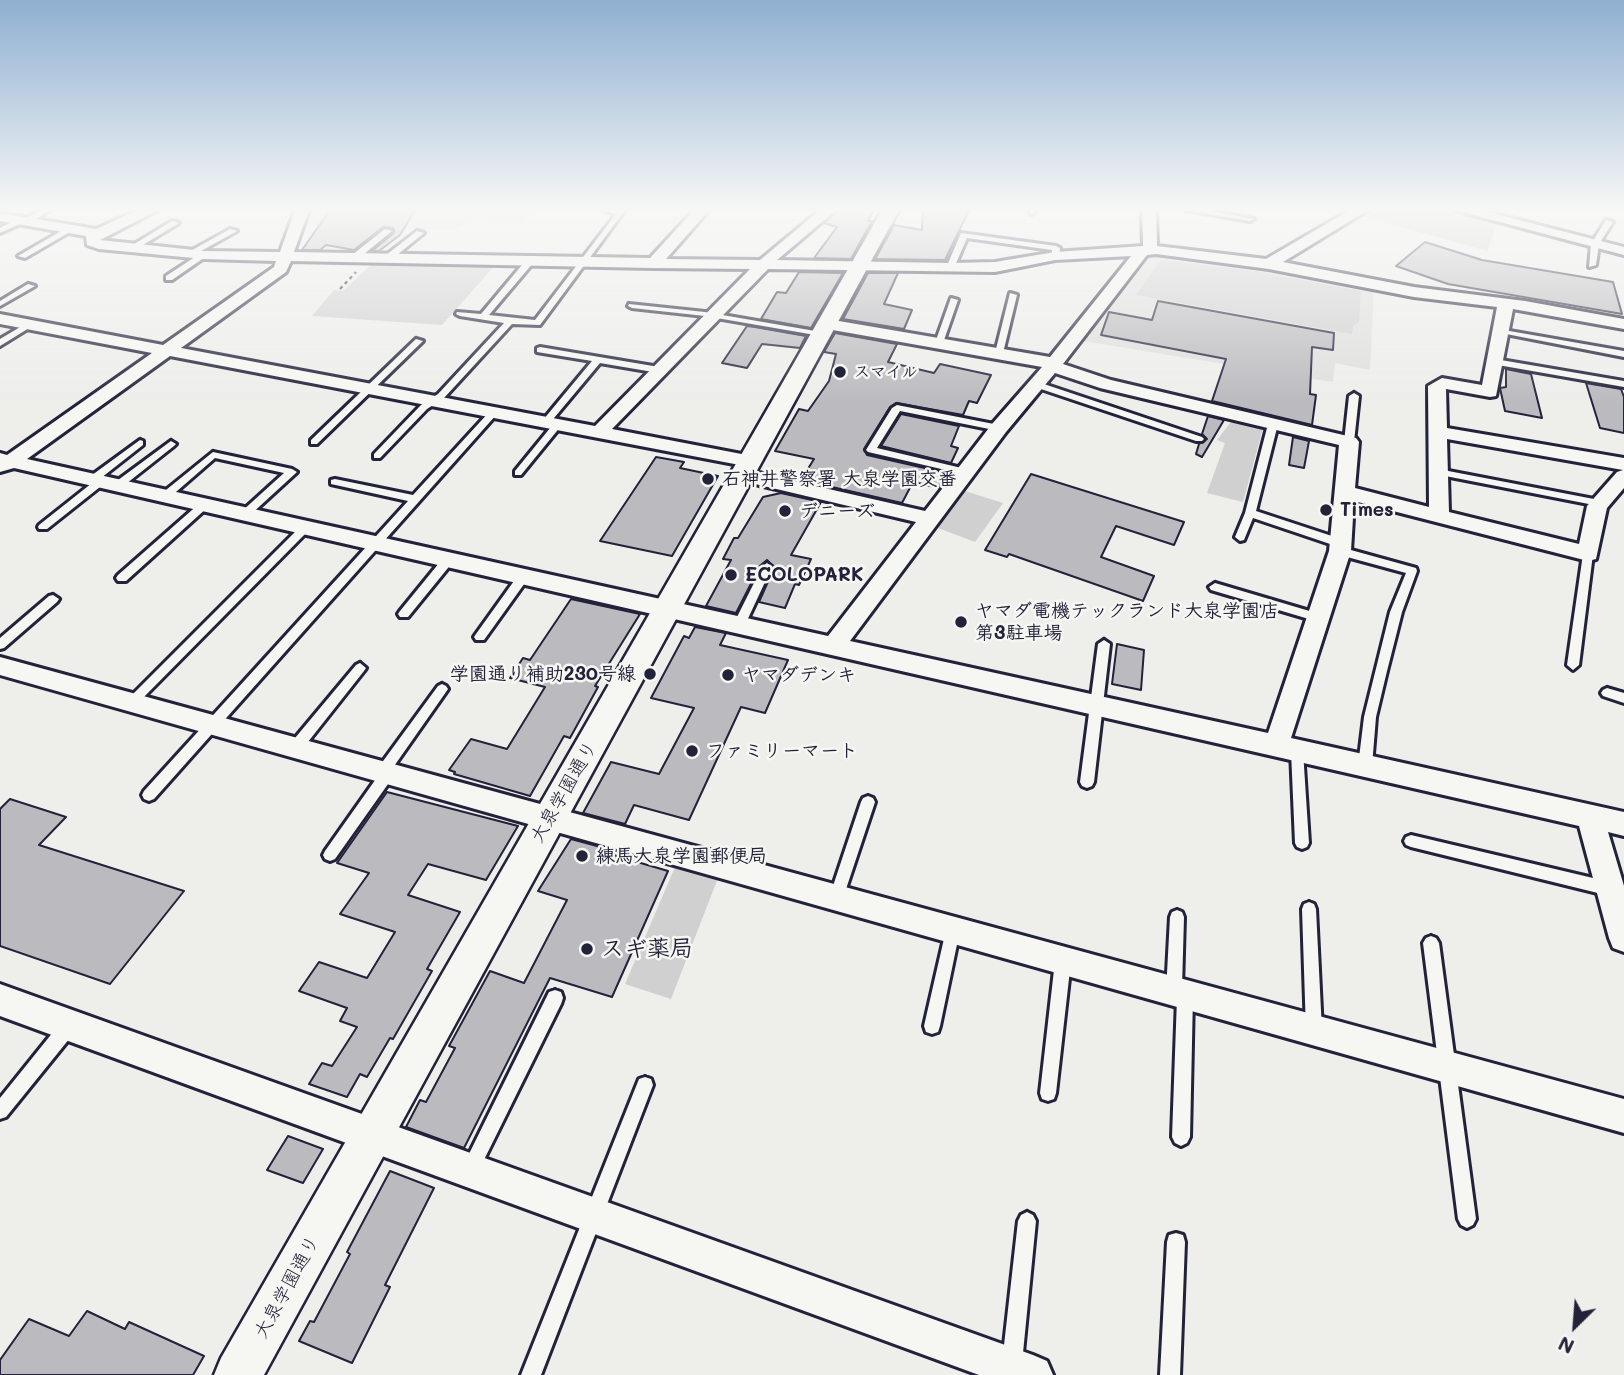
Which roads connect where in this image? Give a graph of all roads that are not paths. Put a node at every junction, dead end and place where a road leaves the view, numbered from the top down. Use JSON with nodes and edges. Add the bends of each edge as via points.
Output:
{"nodes":[{"id":1,"x":173,"y":274,"type":"edge"},
{"id":2,"x":274,"y":274,"type":"edge"},
{"id":3,"x":519,"y":274,"type":"edge"},
{"id":4,"x":573,"y":274,"type":"edge"},
{"id":5,"x":754,"y":274,"type":"edge"},
{"id":6,"x":856,"y":274,"type":"edge"},
{"id":7,"x":1127,"y":274,"type":"edge"},
{"id":8,"x":1322,"y":274,"type":"edge"},
{"id":9,"x":169,"y":278,"type":"dead end"},
{"id":10,"x":31,"y":286,"type":"dead end"},
{"id":11,"x":1013,"y":295,"type":"dead end"},
{"id":12,"x":954,"y":300,"type":"dead end"},
{"id":13,"x":0,"y":304,"type":"edge"},
{"id":14,"x":1506,"y":304,"type":"junction"},
{"id":15,"x":632,"y":306,"type":"dead end"},
{"id":16,"x":460,"y":314,"type":"dead end"},
{"id":17,"x":710,"y":316,"type":"junction"},
{"id":18,"x":484,"y":317,"type":"junction"},
{"id":19,"x":0,"y":319,"type":"edge"},
{"id":20,"x":510,"y":321,"type":"junction"},
{"id":21,"x":1624,"y":324,"type":"edge"},
{"id":22,"x":30,"y":325,"type":"junction"},
{"id":23,"x":824,"y":329,"type":"junction"},
{"id":24,"x":1502,"y":331,"type":"junction"},
{"id":25,"x":419,"y":341,"type":"dead end"},
{"id":26,"x":939,"y":343,"type":"junction"},
{"id":27,"x":0,"y":344,"type":"edge"},
{"id":28,"x":540,"y":350,"type":"dead end"},
{"id":29,"x":166,"y":351,"type":"junction"},
{"id":30,"x":999,"y":353,"type":"junction"},
{"id":31,"x":1624,"y":354,"type":"edge"},
{"id":32,"x":598,"y":360,"type":"junction"},
{"id":33,"x":1495,"y":362,"type":"junction"},
{"id":34,"x":1051,"y":365,"type":"junction"},
{"id":35,"x":659,"y":370,"type":"junction"},
{"id":36,"x":1035,"y":384,"type":"junction"},
{"id":37,"x":1624,"y":384,"type":"edge"},
{"id":38,"x":369,"y":389,"type":"junction"},
{"id":39,"x":1354,"y":396,"type":"dead end"},
{"id":40,"x":433,"y":401,"type":"junction"},
{"id":41,"x":494,"y":412,"type":"junction"},
{"id":42,"x":552,"y":423,"type":"junction"},
{"id":43,"x":1273,"y":424,"type":"junction"},
{"id":44,"x":999,"y":428,"type":"junction"},
{"id":45,"x":600,"y":432,"type":"junction"},
{"id":46,"x":1437,"y":432,"type":"junction"},
{"id":47,"x":1199,"y":439,"type":"dead end"},
{"id":48,"x":314,"y":442,"type":"dead end"},
{"id":49,"x":1349,"y":442,"type":"junction"},
{"id":50,"x":140,"y":443,"type":"dead end"},
{"id":51,"x":171,"y":444,"type":"dead end"},
{"id":52,"x":377,"y":456,"type":"dead end"},
{"id":53,"x":4,"y":463,"type":"edge"},
{"id":54,"x":1624,"y":464,"type":"edge"},
{"id":55,"x":746,"y":468,"type":"junction"},
{"id":56,"x":967,"y":472,"type":"junction"},
{"id":57,"x":1438,"y":472,"type":"junction"},
{"id":58,"x":518,"y":473,"type":"dead end"},
{"id":59,"x":104,"y":482,"type":"junction"},
{"id":60,"x":335,"y":482,"type":"dead end"},
{"id":61,"x":1615,"y":490,"type":"edge"},
{"id":62,"x":1345,"y":492,"type":"junction"},
{"id":63,"x":165,"y":496,"type":"junction"},
{"id":64,"x":415,"y":499,"type":"junction"},
{"id":65,"x":204,"y":505,"type":"junction"},
{"id":66,"x":1250,"y":513,"type":"junction"},
{"id":67,"x":245,"y":514,"type":"junction"},
{"id":68,"x":1439,"y":516,"type":"junction"},
{"id":69,"x":931,"y":519,"type":"junction"},
{"id":70,"x":43,"y":527,"type":"dead end"},
{"id":71,"x":305,"y":528,"type":"junction"},
{"id":72,"x":1240,"y":537,"type":"dead end"},
{"id":73,"x":375,"y":543,"type":"junction"},
{"id":74,"x":1340,"y":547,"type":"junction"},
{"id":75,"x":1588,"y":554,"type":"junction"},
{"id":76,"x":449,"y":559,"type":"junction"},
{"id":77,"x":767,"y":567,"type":"dead end"},
{"id":78,"x":523,"y":577,"type":"junction"},
{"id":79,"x":122,"y":578,"type":"dead end"},
{"id":80,"x":1215,"y":587,"type":"dead end"},
{"id":81,"x":53,"y":599,"type":"dead end"},
{"id":82,"x":668,"y":609,"type":"junction"},
{"id":83,"x":404,"y":614,"type":"dead end"},
{"id":84,"x":1319,"y":618,"type":"junction"},
{"id":85,"x":739,"y":625,"type":"junction"},
{"id":86,"x":480,"y":637,"type":"dead end"},
{"id":87,"x":1104,"y":644,"type":"dead end"},
{"id":88,"x":0,"y":645,"type":"edge"},
{"id":89,"x":834,"y":646,"type":"junction"},
{"id":90,"x":1573,"y":665,"type":"dead end"},
{"id":91,"x":0,"y":666,"type":"edge"},
{"id":92,"x":360,"y":668,"type":"dead end"},
{"id":93,"x":442,"y":689,"type":"dead end"},
{"id":94,"x":1607,"y":693,"type":"dead end"},
{"id":95,"x":1624,"y":698,"type":"edge"},
{"id":96,"x":132,"y":702,"type":"junction"},
{"id":97,"x":1096,"y":705,"type":"junction"},
{"id":98,"x":212,"y":725,"type":"junction"},
{"id":99,"x":295,"y":748,"type":"junction"},
{"id":100,"x":1286,"y":748,"type":"junction"},
{"id":101,"x":1365,"y":766,"type":"junction"},
{"id":102,"x":386,"y":773,"type":"junction"},
{"id":103,"x":1087,"y":782,"type":"dead end"},
{"id":104,"x":149,"y":795,"type":"dead end"},
{"id":105,"x":868,"y":802,"type":"dead end"},
{"id":106,"x":1590,"y":816,"type":"junction"},
{"id":107,"x":549,"y":818,"type":"junction"},
{"id":108,"x":1624,"y":824,"type":"edge"},
{"id":109,"x":1411,"y":841,"type":"dead end"},
{"id":110,"x":1302,"y":843,"type":"dead end"},
{"id":111,"x":330,"y":855,"type":"dead end"},
{"id":112,"x":1610,"y":889,"type":"junction"},
{"id":113,"x":836,"y":898,"type":"junction"},
{"id":114,"x":1309,"y":909,"type":"dead end"},
{"id":115,"x":1177,"y":917,"type":"dead end"},
{"id":116,"x":953,"y":930,"type":"junction"},
{"id":117,"x":1624,"y":938,"type":"edge"},
{"id":118,"x":1431,"y":943,"type":"dead end"},
{"id":119,"x":1063,"y":961,"type":"junction"},
{"id":120,"x":1179,"y":993,"type":"junction"},
{"id":121,"x":555,"y":998,"type":"dead end"},
{"id":122,"x":0,"y":1000,"type":"edge"},
{"id":123,"x":69,"y":1025,"type":"junction"},
{"id":124,"x":932,"y":1026,"type":"dead end"},
{"id":125,"x":1314,"y":1031,"type":"junction"},
{"id":126,"x":1447,"y":1067,"type":"junction"},
{"id":127,"x":645,"y":1084,"type":"dead end"},
{"id":128,"x":1048,"y":1093,"type":"dead end"},
{"id":129,"x":0,"y":1111,"type":"edge"},
{"id":130,"x":1624,"y":1116,"type":"edge"},
{"id":131,"x":371,"y":1135,"type":"junction"},
{"id":132,"x":1181,"y":1137,"type":"dead end"},
{"id":133,"x":470,"y":1171,"type":"junction"},
{"id":134,"x":594,"y":1215,"type":"junction"},
{"id":135,"x":1467,"y":1219,"type":"dead end"},
{"id":136,"x":1027,"y":1221,"type":"dead end"},
{"id":137,"x":1176,"y":1242,"type":"dead end"},
{"id":138,"x":1018,"y":1372,"type":"edge"},
{"id":139,"x":238,"y":1375,"type":"edge"},
{"id":140,"x":531,"y":1375,"type":"edge"},
{"id":141,"x":1170,"y":1375,"type":"edge"}],
"edges":[{"from":1,"to":9,"type":"lane"},
{"from":2,"to":29,"type":"street"},
{"from":3,"to":18,"type":"lane"},
{"from":4,"to":20,"type":"lane","via":[[537,323]]},
{"from":5,"to":17,"type":"street"},
{"from":6,"to":23,"type":"street","name":"大泉学園通り"},
{"from":7,"to":34,"type":"street"},
{"from":8,"to":14,"type":"street"},
{"from":10,"to":13,"type":"lane"},
{"from":11,"to":30,"type":"lane"},
{"from":12,"to":26,"type":"lane"},
{"from":14,"to":21,"type":"street"},
{"from":14,"to":24,"type":"street"},
{"from":15,"to":17,"type":"lane"},
{"from":16,"to":18,"type":"lane"},
{"from":17,"to":23,"type":"lane"},
{"from":17,"to":35,"type":"street"},
{"from":18,"to":20,"type":"lane"},
{"from":19,"to":22,"type":"street"},
{"from":20,"to":40,"type":"lane"},
{"from":22,"to":27,"type":"lane"},
{"from":22,"to":29,"type":"street"},
{"from":23,"to":26,"type":"street"},
{"from":23,"to":55,"type":"street","name":"大泉学園通り"},
{"from":24,"to":31,"type":"lane"},
{"from":24,"to":33,"type":"street"},
{"from":25,"to":38,"type":"lane"},
{"from":26,"to":30,"type":"street"},
{"from":28,"to":32,"type":"lane"},
{"from":29,"to":38,"type":"street"},
{"from":29,"to":53,"type":"street"},
{"from":30,"to":34,"type":"street"},
{"from":32,"to":35,"type":"lane"},
{"from":32,"to":42,"type":"lane"},
{"from":33,"to":37,"type":"lane"},
{"from":33,"to":46,"type":"street","via":[[1490,392],[1442,383],[1437,386]]},
{"from":34,"to":36,"type":"street"},
{"from":34,"to":43,"type":"street","via":[[1106,384]]},
{"from":35,"to":45,"type":"street"},
{"from":36,"to":44,"type":"street"},
{"from":36,"to":47,"type":"lane"},
{"from":38,"to":40,"type":"street"},
{"from":38,"to":48,"type":"lane"},
{"from":39,"to":49,"type":"lane"},
{"from":40,"to":41,"type":"street"},
{"from":40,"to":52,"type":"lane"},
{"from":41,"to":42,"type":"street"},
{"from":41,"to":64,"type":"lane"},
{"from":42,"to":45,"type":"street"},
{"from":42,"to":58,"type":"lane"},
{"from":43,"to":49,"type":"street"},
{"from":43,"to":66,"type":"lane"},
{"from":44,"to":56,"type":"street"},
{"from":44,"to":56,"type":"lane","via":[[897,408],[871,450]]},
{"from":45,"to":55,"type":"street"},
{"from":46,"to":54,"type":"street"},
{"from":46,"to":57,"type":"street"},
{"from":49,"to":62,"type":"street"},
{"from":50,"to":59,"type":"lane"},
{"from":51,"to":59,"type":"lane"},
{"from":53,"to":59,"type":"street"},
{"from":55,"to":69,"type":"street"},
{"from":55,"to":82,"type":"street","name":"大泉学園通り"},
{"from":56,"to":69,"type":"street"},
{"from":57,"to":61,"type":"lane"},
{"from":57,"to":68,"type":"street"},
{"from":59,"to":63,"type":"street"},
{"from":59,"to":70,"type":"lane"},
{"from":60,"to":64,"type":"lane"},
{"from":61,"to":75,"type":"street"},
{"from":62,"to":68,"type":"street"},
{"from":62,"to":74,"type":"street"},
{"from":63,"to":65,"type":"street"},
{"from":63,"to":67,"type":"lane","via":[[213,455],[292,472]]},
{"from":64,"to":73,"type":"lane"},
{"from":65,"to":67,"type":"street"},
{"from":65,"to":79,"type":"lane"},
{"from":66,"to":72,"type":"lane"},
{"from":66,"to":74,"type":"lane"},
{"from":67,"to":71,"type":"street"},
{"from":68,"to":75,"type":"street"},
{"from":69,"to":89,"type":"street"},
{"from":71,"to":73,"type":"street"},
{"from":71,"to":96,"type":"lane"},
{"from":73,"to":76,"type":"street"},
{"from":73,"to":98,"type":"lane"},
{"from":74,"to":84,"type":"street"},
{"from":74,"to":101,"type":"lane","via":[[1412,571],[1381,671]]},
{"from":75,"to":90,"type":"lane"},
{"from":76,"to":78,"type":"street"},
{"from":76,"to":83,"type":"lane"},
{"from":77,"to":85,"type":"lane"},
{"from":78,"to":82,"type":"street"},
{"from":78,"to":86,"type":"lane"},
{"from":80,"to":84,"type":"lane"},
{"from":81,"to":88,"type":"lane"},
{"from":82,"to":85,"type":"street"},
{"from":82,"to":107,"type":"street","name":"大泉学園通り"},
{"from":84,"to":100,"type":"street"},
{"from":85,"to":89,"type":"street"},
{"from":87,"to":97,"type":"lane"},
{"from":89,"to":97,"type":"street"},
{"from":91,"to":96,"type":"street"},
{"from":92,"to":99,"type":"lane"},
{"from":93,"to":102,"type":"lane"},
{"from":94,"to":95,"type":"lane"},
{"from":96,"to":98,"type":"street"},
{"from":97,"to":100,"type":"street"},
{"from":97,"to":103,"type":"lane"},
{"from":98,"to":99,"type":"street"},
{"from":98,"to":104,"type":"lane"},
{"from":99,"to":102,"type":"street"},
{"from":100,"to":101,"type":"street"},
{"from":100,"to":110,"type":"lane"},
{"from":101,"to":106,"type":"street"},
{"from":102,"to":107,"type":"street"},
{"from":102,"to":111,"type":"lane"},
{"from":105,"to":113,"type":"lane"},
{"from":106,"to":108,"type":"street"},
{"from":106,"to":112,"type":"street"},
{"from":107,"to":113,"type":"street"},
{"from":107,"to":131,"type":"street","name":"大泉学園通り"},
{"from":109,"to":112,"type":"lane"},
{"from":112,"to":117,"type":"street"},
{"from":113,"to":116,"type":"street"},
{"from":114,"to":125,"type":"lane"},
{"from":115,"to":120,"type":"lane"},
{"from":116,"to":119,"type":"street"},
{"from":116,"to":124,"type":"lane"},
{"from":118,"to":126,"type":"lane"},
{"from":119,"to":120,"type":"street"},
{"from":119,"to":128,"type":"lane"},
{"from":120,"to":125,"type":"street"},
{"from":120,"to":132,"type":"lane"},
{"from":121,"to":133,"type":"lane"},
{"from":122,"to":123,"type":"street"},
{"from":123,"to":129,"type":"lane"},
{"from":123,"to":131,"type":"street"},
{"from":125,"to":126,"type":"street"},
{"from":126,"to":130,"type":"street"},
{"from":126,"to":135,"type":"lane"},
{"from":127,"to":134,"type":"lane"},
{"from":131,"to":133,"type":"street"},
{"from":131,"to":139,"type":"street","name":"大泉学園通り"},
{"from":133,"to":134,"type":"street"},
{"from":134,"to":138,"type":"street"},
{"from":134,"to":140,"type":"lane"},
{"from":136,"to":138,"type":"lane"},
{"from":137,"to":141,"type":"lane"}]}
